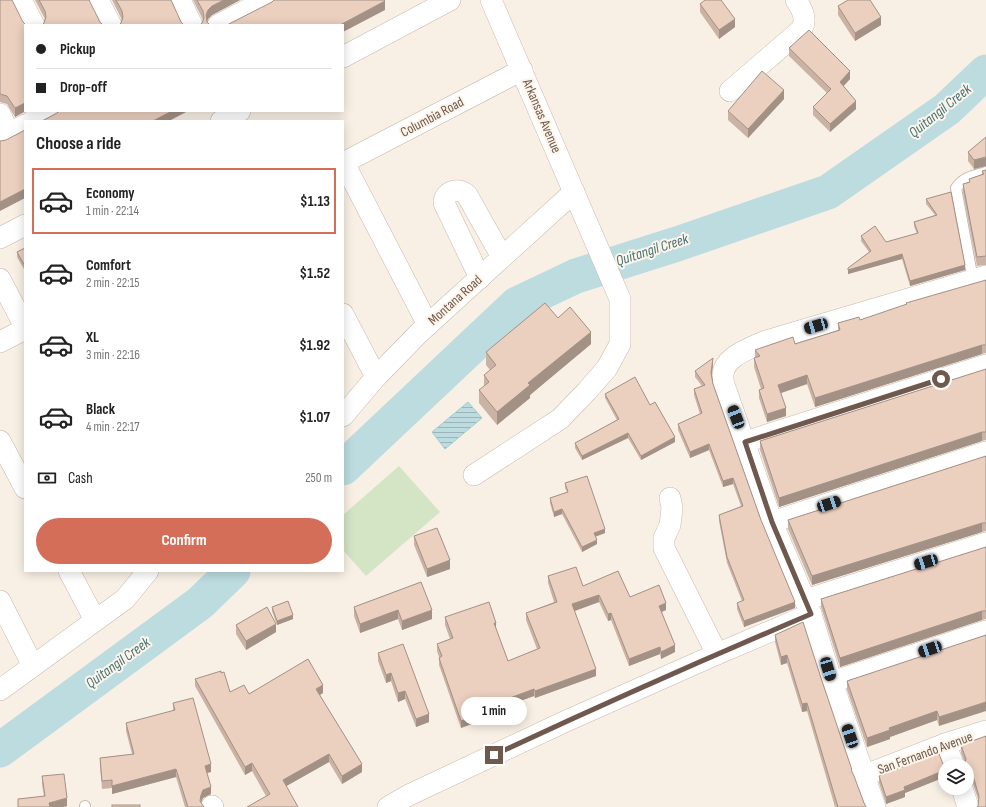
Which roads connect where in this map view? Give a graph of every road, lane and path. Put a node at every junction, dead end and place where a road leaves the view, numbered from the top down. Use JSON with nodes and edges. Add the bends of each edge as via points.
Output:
{"nodes":[{"id":1,"x":21,"y":0,"type":"edge"},
{"id":2,"x":98,"y":0,"type":"edge"},
{"id":3,"x":180,"y":0,"type":"edge"},
{"id":4,"x":450,"y":0,"type":"edge"},
{"id":5,"x":492,"y":0,"type":"edge"},
{"id":6,"x":796,"y":0,"type":"edge"},
{"id":7,"x":263,"y":1,"type":"edge"},
{"id":8,"x":33,"y":24,"type":"edge"},
{"id":9,"x":110,"y":24,"type":"edge"},
{"id":10,"x":192,"y":24,"type":"edge"},
{"id":11,"x":220,"y":24,"type":"edge"},
{"id":12,"x":344,"y":56,"type":"edge"},
{"id":13,"x":522,"y":70,"type":"junction"},
{"id":14,"x":730,"y":91,"type":"dead end"},
{"id":15,"x":49,"y":112,"type":"edge"},
{"id":16,"x":238,"y":112,"type":"edge"},
{"id":17,"x":0,"y":114,"type":"edge"},
{"id":18,"x":34,"y":120,"type":"edge"},
{"id":19,"x":223,"y":120,"type":"edge"},
{"id":20,"x":12,"y":132,"type":"edge"},
{"id":21,"x":344,"y":163,"type":"edge"},
{"id":22,"x":986,"y":172,"type":"edge"},
{"id":23,"x":574,"y":192,"type":"junction"},
{"id":24,"x":24,"y":226,"type":"edge"},
{"id":25,"x":0,"y":238,"type":"edge"},
{"id":26,"x":502,"y":257,"type":"junction"},
{"id":27,"x":480,"y":278,"type":"junction"},
{"id":28,"x":980,"y":278,"type":"edge"},
{"id":29,"x":0,"y":279,"type":"edge"},
{"id":30,"x":344,"y":316,"type":"edge"},
{"id":31,"x":428,"y":325,"type":"junction"},
{"id":32,"x":24,"y":326,"type":"edge"},
{"id":33,"x":24,"y":329,"type":"edge"},
{"id":34,"x":0,"y":342,"type":"edge"},
{"id":35,"x":986,"y":365,"type":"edge"},
{"id":36,"x":376,"y":377,"type":"junction"},
{"id":37,"x":344,"y":415,"type":"edge"},
{"id":38,"x":0,"y":441,"type":"edge"},
{"id":39,"x":745,"y":442,"type":"junction"},
{"id":40,"x":986,"y":452,"type":"edge"},
{"id":41,"x":474,"y":475,"type":"dead end"},
{"id":42,"x":24,"y":486,"type":"edge"},
{"id":43,"x":670,"y":498,"type":"dead end"},
{"id":44,"x":772,"y":522,"type":"junction"},
{"id":45,"x":986,"y":543,"type":"edge"},
{"id":46,"x":70,"y":572,"type":"edge"},
{"id":47,"x":147,"y":572,"type":"edge"},
{"id":48,"x":0,"y":601,"type":"edge"},
{"id":49,"x":808,"y":607,"type":"junction"},
{"id":50,"x":95,"y":620,"type":"junction"},
{"id":51,"x":986,"y":631,"type":"edge"},
{"id":52,"x":717,"y":654,"type":"junction"},
{"id":53,"x":33,"y":666,"type":"junction"},
{"id":54,"x":832,"y":682,"type":"junction"},
{"id":55,"x":0,"y":690,"type":"edge"},
{"id":56,"x":986,"y":731,"type":"edge"},
{"id":57,"x":946,"y":744,"type":"junction"},
{"id":58,"x":951,"y":759,"type":"edge"},
{"id":59,"x":863,"y":776,"type":"junction"},
{"id":60,"x":964,"y":795,"type":"edge"},
{"id":61,"x":388,"y":807,"type":"edge"},
{"id":62,"x":875,"y":807,"type":"edge"},
{"id":63,"x":968,"y":807,"type":"edge"}],
"edges":[{"from":1,"to":8,"type":"street"},
{"from":2,"to":9,"type":"street"},
{"from":3,"to":10,"type":"street"},
{"from":4,"to":12,"type":"street"},
{"from":5,"to":13,"type":"street","name":"Arkansas Avenue"},
{"from":6,"to":14,"type":"street","via":[[804,17],[805,24],[802,29]]},
{"from":7,"to":11,"type":"street"},
{"from":13,"to":21,"type":"street","name":"Columbia Road"},
{"from":13,"to":23,"type":"street","name":"Arkansas Avenue"},
{"from":15,"to":18,"type":"street"},
{"from":16,"to":19,"type":"street"},
{"from":17,"to":20,"type":"street"},
{"from":21,"to":31,"type":"street"},
{"from":22,"to":28,"type":"lane","via":[[965,178],[956,188]]},
{"from":23,"to":26,"type":"street","name":"Montana Road"},
{"from":23,"to":41,"type":"street","name":"Arkansas Avenue","via":[[620,299],[620,344],[607,368],[560,419]]},
{"from":24,"to":25,"type":"street"},
{"from":26,"to":27,"type":"street","name":"Montana Road"},
{"from":26,"to":27,"type":"street","via":[[467,195],[459,190],[447,195],[444,203]]},
{"from":27,"to":31,"type":"street","name":"Montana Road"},
{"from":28,"to":39,"type":"street","via":[[766,341],[737,355],[729,361],[723,380]]},
{"from":29,"to":32,"type":"street"},
{"from":30,"to":36,"type":"street"},
{"from":31,"to":36,"type":"street","name":"Montana Road"},
{"from":33,"to":34,"type":"street"},
{"from":35,"to":39,"type":"street"},
{"from":36,"to":37,"type":"street","name":"Montana Road"},
{"from":38,"to":42,"type":"street"},
{"from":39,"to":44,"type":"street"},
{"from":40,"to":44,"type":"street"},
{"from":43,"to":52,"type":"street","via":[[670,525],[664,538],[664,548]]},
{"from":44,"to":49,"type":"street"},
{"from":45,"to":49,"type":"street"},
{"from":46,"to":50,"type":"street"},
{"from":47,"to":50,"type":"street","via":[[124,599]]},
{"from":48,"to":53,"type":"street"},
{"from":49,"to":52,"type":"street"},
{"from":49,"to":54,"type":"street"},
{"from":50,"to":53,"type":"street"},
{"from":51,"to":54,"type":"street"},
{"from":52,"to":61,"type":"street","via":[[564,722],[416,791]]},
{"from":53,"to":55,"type":"street"},
{"from":54,"to":59,"type":"street"},
{"from":56,"to":57,"type":"street","name":"San Fernando Avenue"},
{"from":57,"to":58,"type":"street"},
{"from":57,"to":59,"type":"street","name":"San Fernando Avenue"},
{"from":59,"to":62,"type":"street"},
{"from":60,"to":63,"type":"street"}]}
